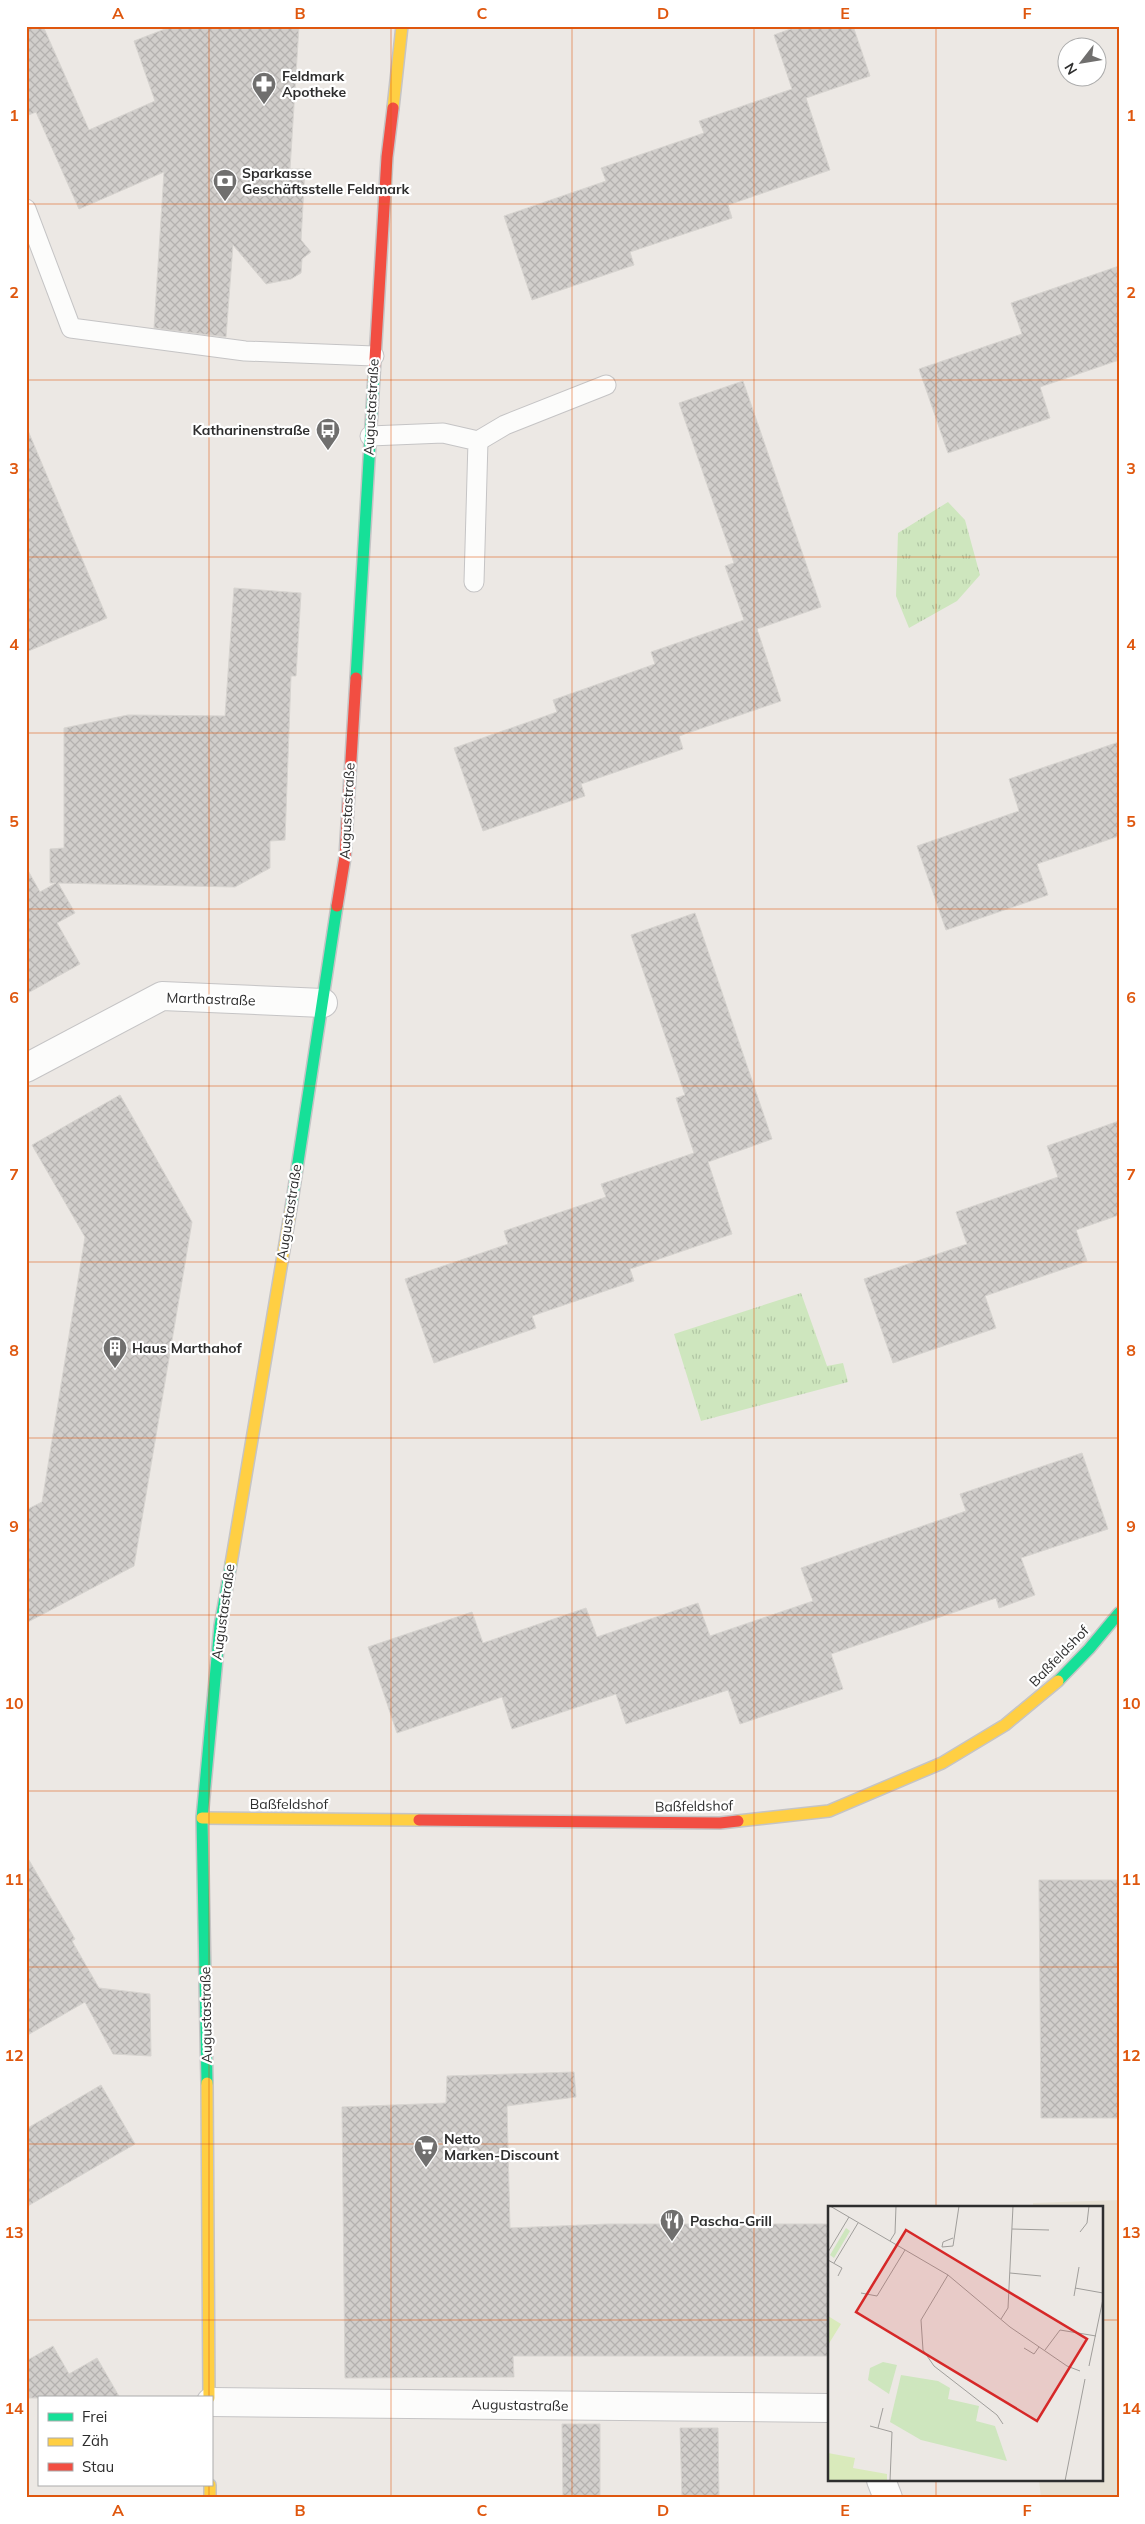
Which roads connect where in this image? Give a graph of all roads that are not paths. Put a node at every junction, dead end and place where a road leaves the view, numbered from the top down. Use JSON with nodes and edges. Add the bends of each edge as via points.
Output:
{"nodes":[{"id":1,"x":402,"y":26,"type":"edge"},
{"id":2,"x":26,"y":209,"type":"edge"},
{"id":3,"x":374,"y":356,"type":"junction"},
{"id":4,"x":606,"y":385,"type":"dead end"},
{"id":5,"x":370,"y":436,"type":"junction"},
{"id":6,"x":478,"y":441,"type":"junction"},
{"id":7,"x":474,"y":582,"type":"dead end"},
{"id":8,"x":323,"y":1003,"type":"junction"},
{"id":9,"x":26,"y":1068,"type":"edge"},
{"id":10,"x":1119,"y":1614,"type":"edge"},
{"id":11,"x":202,"y":1818,"type":"junction"},
{"id":12,"x":209,"y":2396,"type":"edge"},
{"id":13,"x":212,"y":2402,"type":"edge"},
{"id":14,"x":828,"y":2408,"type":"edge"},
{"id":15,"x":882,"y":2482,"type":"edge"},
{"id":16,"x":888,"y":2498,"type":"edge"}],
"edges":[{"from":1,"to":3,"type":"main road","name":"Augustastraße","via":[[387,157]]},
{"from":2,"to":3,"type":"lane","via":[[71,328],[245,351]]},
{"from":3,"to":5,"type":"main road","name":"Augustastraße"},
{"from":4,"to":6,"type":"lane","via":[[505,425]]},
{"from":5,"to":6,"type":"lane","via":[[444,433]]},
{"from":5,"to":8,"type":"main road","name":"Augustastraße","via":[[345,857]]},
{"from":6,"to":7,"type":"lane"},
{"from":8,"to":9,"type":"street","name":"Marthastraße","via":[[162,996]]},
{"from":8,"to":11,"type":"main road","name":"Augustastraße","via":[[220,1626]]},
{"from":10,"to":11,"type":"main road","name":"Baßfeldshof","via":[[1047,1692],[1004,1724],[942,1763],[830,1811],[720,1822]]},
{"from":11,"to":12,"type":"main road","name":"Augustastraße"},
{"from":13,"to":14,"type":"street","name":"Augustastraße"},
{"from":15,"to":16,"type":"street"}]}
